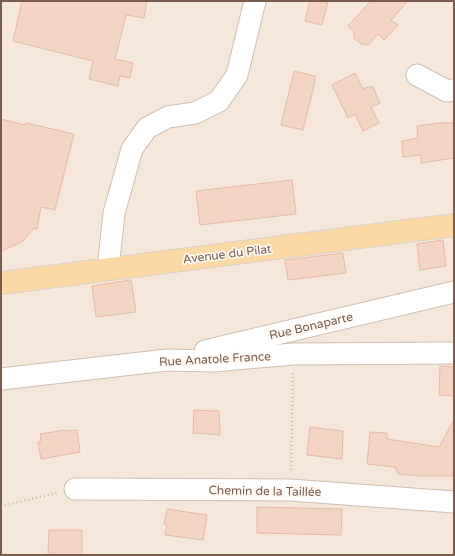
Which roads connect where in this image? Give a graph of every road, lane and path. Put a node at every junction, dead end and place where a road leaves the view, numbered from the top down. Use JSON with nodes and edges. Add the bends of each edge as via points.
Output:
{"nodes":[{"id":1,"x":255,"y":1,"type":"edge"},
{"id":2,"x":417,"y":75,"type":"dead end"},
{"id":3,"x":454,"y":90,"type":"edge"},
{"id":4,"x":454,"y":226,"type":"edge"},
{"id":5,"x":108,"y":269,"type":"junction"},
{"id":6,"x":1,"y":283,"type":"edge"},
{"id":7,"x":454,"y":292,"type":"edge"},
{"id":8,"x":454,"y":353,"type":"edge"},
{"id":9,"x":293,"y":354,"type":"junction"},
{"id":10,"x":167,"y":360,"type":"junction"},
{"id":11,"x":1,"y":379,"type":"edge"},
{"id":12,"x":75,"y":489,"type":"joint"},
{"id":13,"x":290,"y":490,"type":"junction"},
{"id":14,"x":454,"y":502,"type":"edge"},
{"id":15,"x":1,"y":506,"type":"edge"}],
"edges":[{"from":1,"to":5,"type":"street","via":[[236,75],[219,101],[195,113],[168,117],[147,128],[132,149],[114,213]]},
{"from":2,"to":3,"type":"street","via":[[447,91]]},
{"from":4,"to":5,"type":"main road","name":"Avenue du Pilat"},
{"from":5,"to":6,"type":"main road","name":"Avenue du Pilat"},
{"from":7,"to":10,"type":"street","name":"Rue Bonaparte"},
{"from":8,"to":9,"type":"street","name":"Rue Anatole France"},
{"from":9,"to":10,"type":"street","name":"Rue Anatole France","via":[[214,361]]},
{"from":9,"to":13,"type":"path"},
{"from":10,"to":11,"type":"street","name":"Rue Anatole France"},
{"from":12,"to":13,"type":"street","name":"Chemin de la Taillée"},
{"from":12,"to":15,"type":"path"},
{"from":13,"to":14,"type":"street","name":"Chemin de la Taillée"}]}
